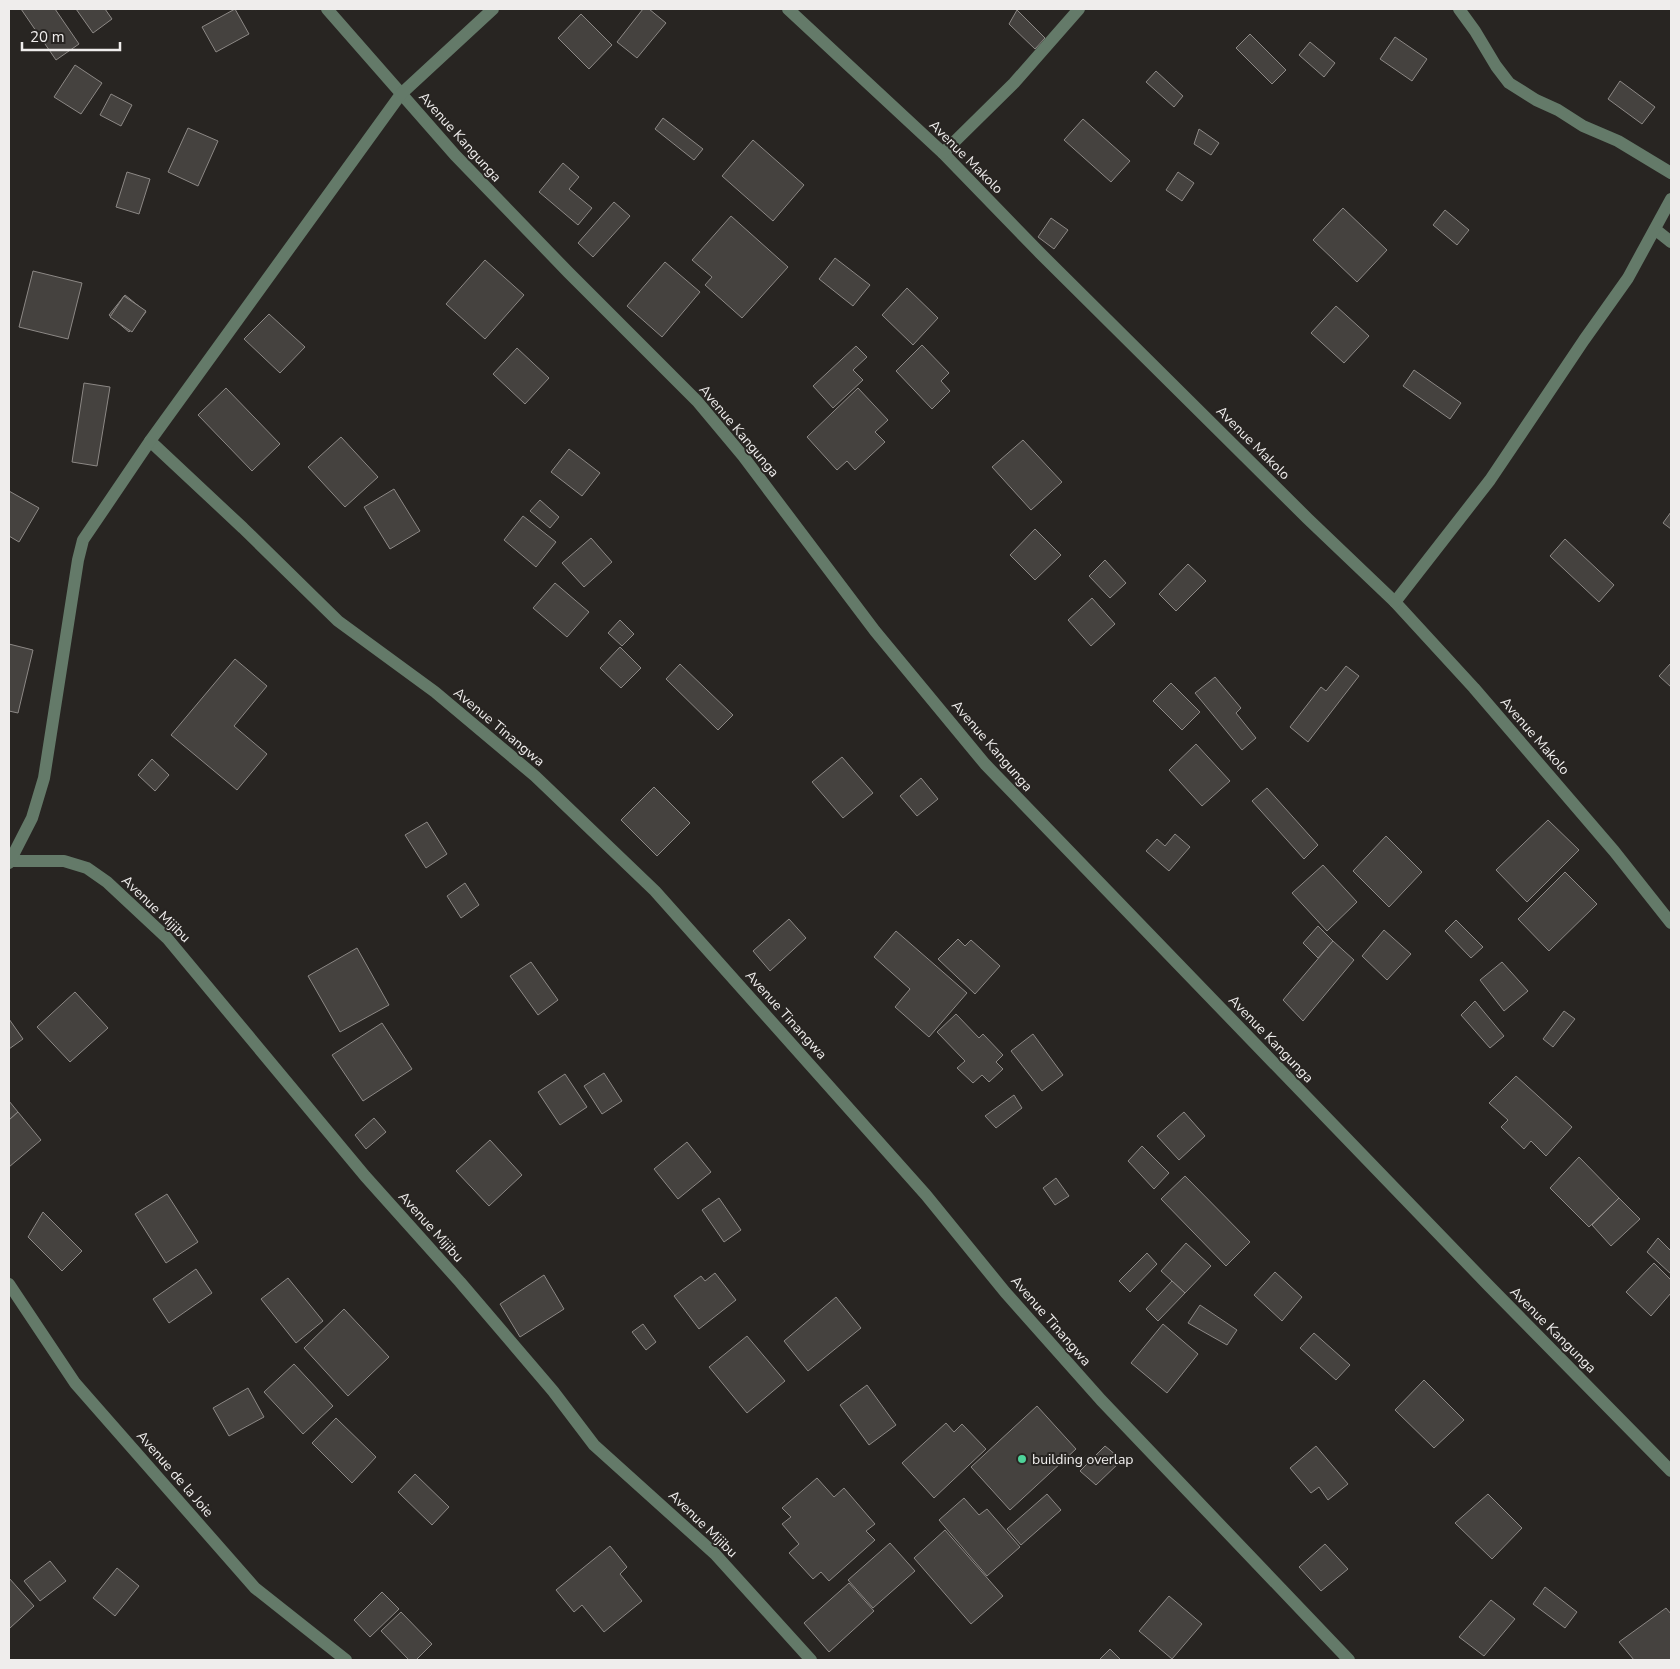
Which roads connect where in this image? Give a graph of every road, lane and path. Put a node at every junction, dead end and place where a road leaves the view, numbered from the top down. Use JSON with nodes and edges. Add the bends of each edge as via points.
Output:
{"nodes":[{"id":1,"x":327,"y":9,"type":"edge"},
{"id":2,"x":493,"y":9,"type":"edge"},
{"id":3,"x":788,"y":9,"type":"edge"},
{"id":4,"x":1078,"y":9,"type":"edge"},
{"id":5,"x":1459,"y":9,"type":"edge"},
{"id":6,"x":402,"y":94,"type":"junction"},
{"id":7,"x":943,"y":153,"type":"junction"},
{"id":8,"x":1671,"y":173,"type":"edge"},
{"id":9,"x":1671,"y":199,"type":"edge"},
{"id":10,"x":1656,"y":230,"type":"junction"},
{"id":11,"x":1671,"y":242,"type":"edge"},
{"id":12,"x":150,"y":441,"type":"junction"},
{"id":13,"x":1395,"y":602,"type":"junction"},
{"id":14,"x":9,"y":862,"type":"edge"},
{"id":15,"x":1671,"y":923,"type":"edge"},
{"id":16,"x":9,"y":1284,"type":"edge"},
{"id":17,"x":1671,"y":1471,"type":"edge"},
{"id":18,"x":346,"y":1660,"type":"edge"},
{"id":19,"x":812,"y":1660,"type":"edge"},
{"id":20,"x":1349,"y":1660,"type":"edge"}],
"edges":[{"from":1,"to":6,"type":"street","name":"Avenue Kangunga"},
{"from":2,"to":6,"type":"street"},
{"from":3,"to":7,"type":"street","name":"Avenue Makolo"},
{"from":4,"to":7,"type":"street","via":[[1014,84]]},
{"from":5,"to":8,"type":"street","via":[[1509,82]]},
{"from":6,"to":12,"type":"street"},
{"from":6,"to":17,"type":"street","name":"Avenue Kangunga","via":[[455,155],[697,401],[743,456],[875,631],[986,764]]},
{"from":7,"to":13,"type":"street","name":"Avenue Makolo","via":[[1047,260]]},
{"from":9,"to":10,"type":"street"},
{"from":10,"to":11,"type":"street"},
{"from":10,"to":13,"type":"street","via":[[1628,278],[1490,480]]},
{"from":12,"to":14,"type":"street","via":[[84,540],[78,560],[44,778],[32,818]]},
{"from":12,"to":20,"type":"street","name":"Avenue Tinangwa","via":[[338,620],[435,692],[535,776],[655,891],[926,1195],[1004,1292],[1094,1393]]},
{"from":13,"to":15,"type":"street","name":"Avenue Makolo","via":[[1474,688],[1614,851]]},
{"from":14,"to":19,"type":"street","name":"Avenue Mijibu","via":[[64,861],[87,868],[107,882],[167,938],[365,1176],[554,1391],[594,1445],[715,1554]]},
{"from":16,"to":18,"type":"street","name":"Avenue de la Joie","via":[[75,1384],[256,1588]]}]}
